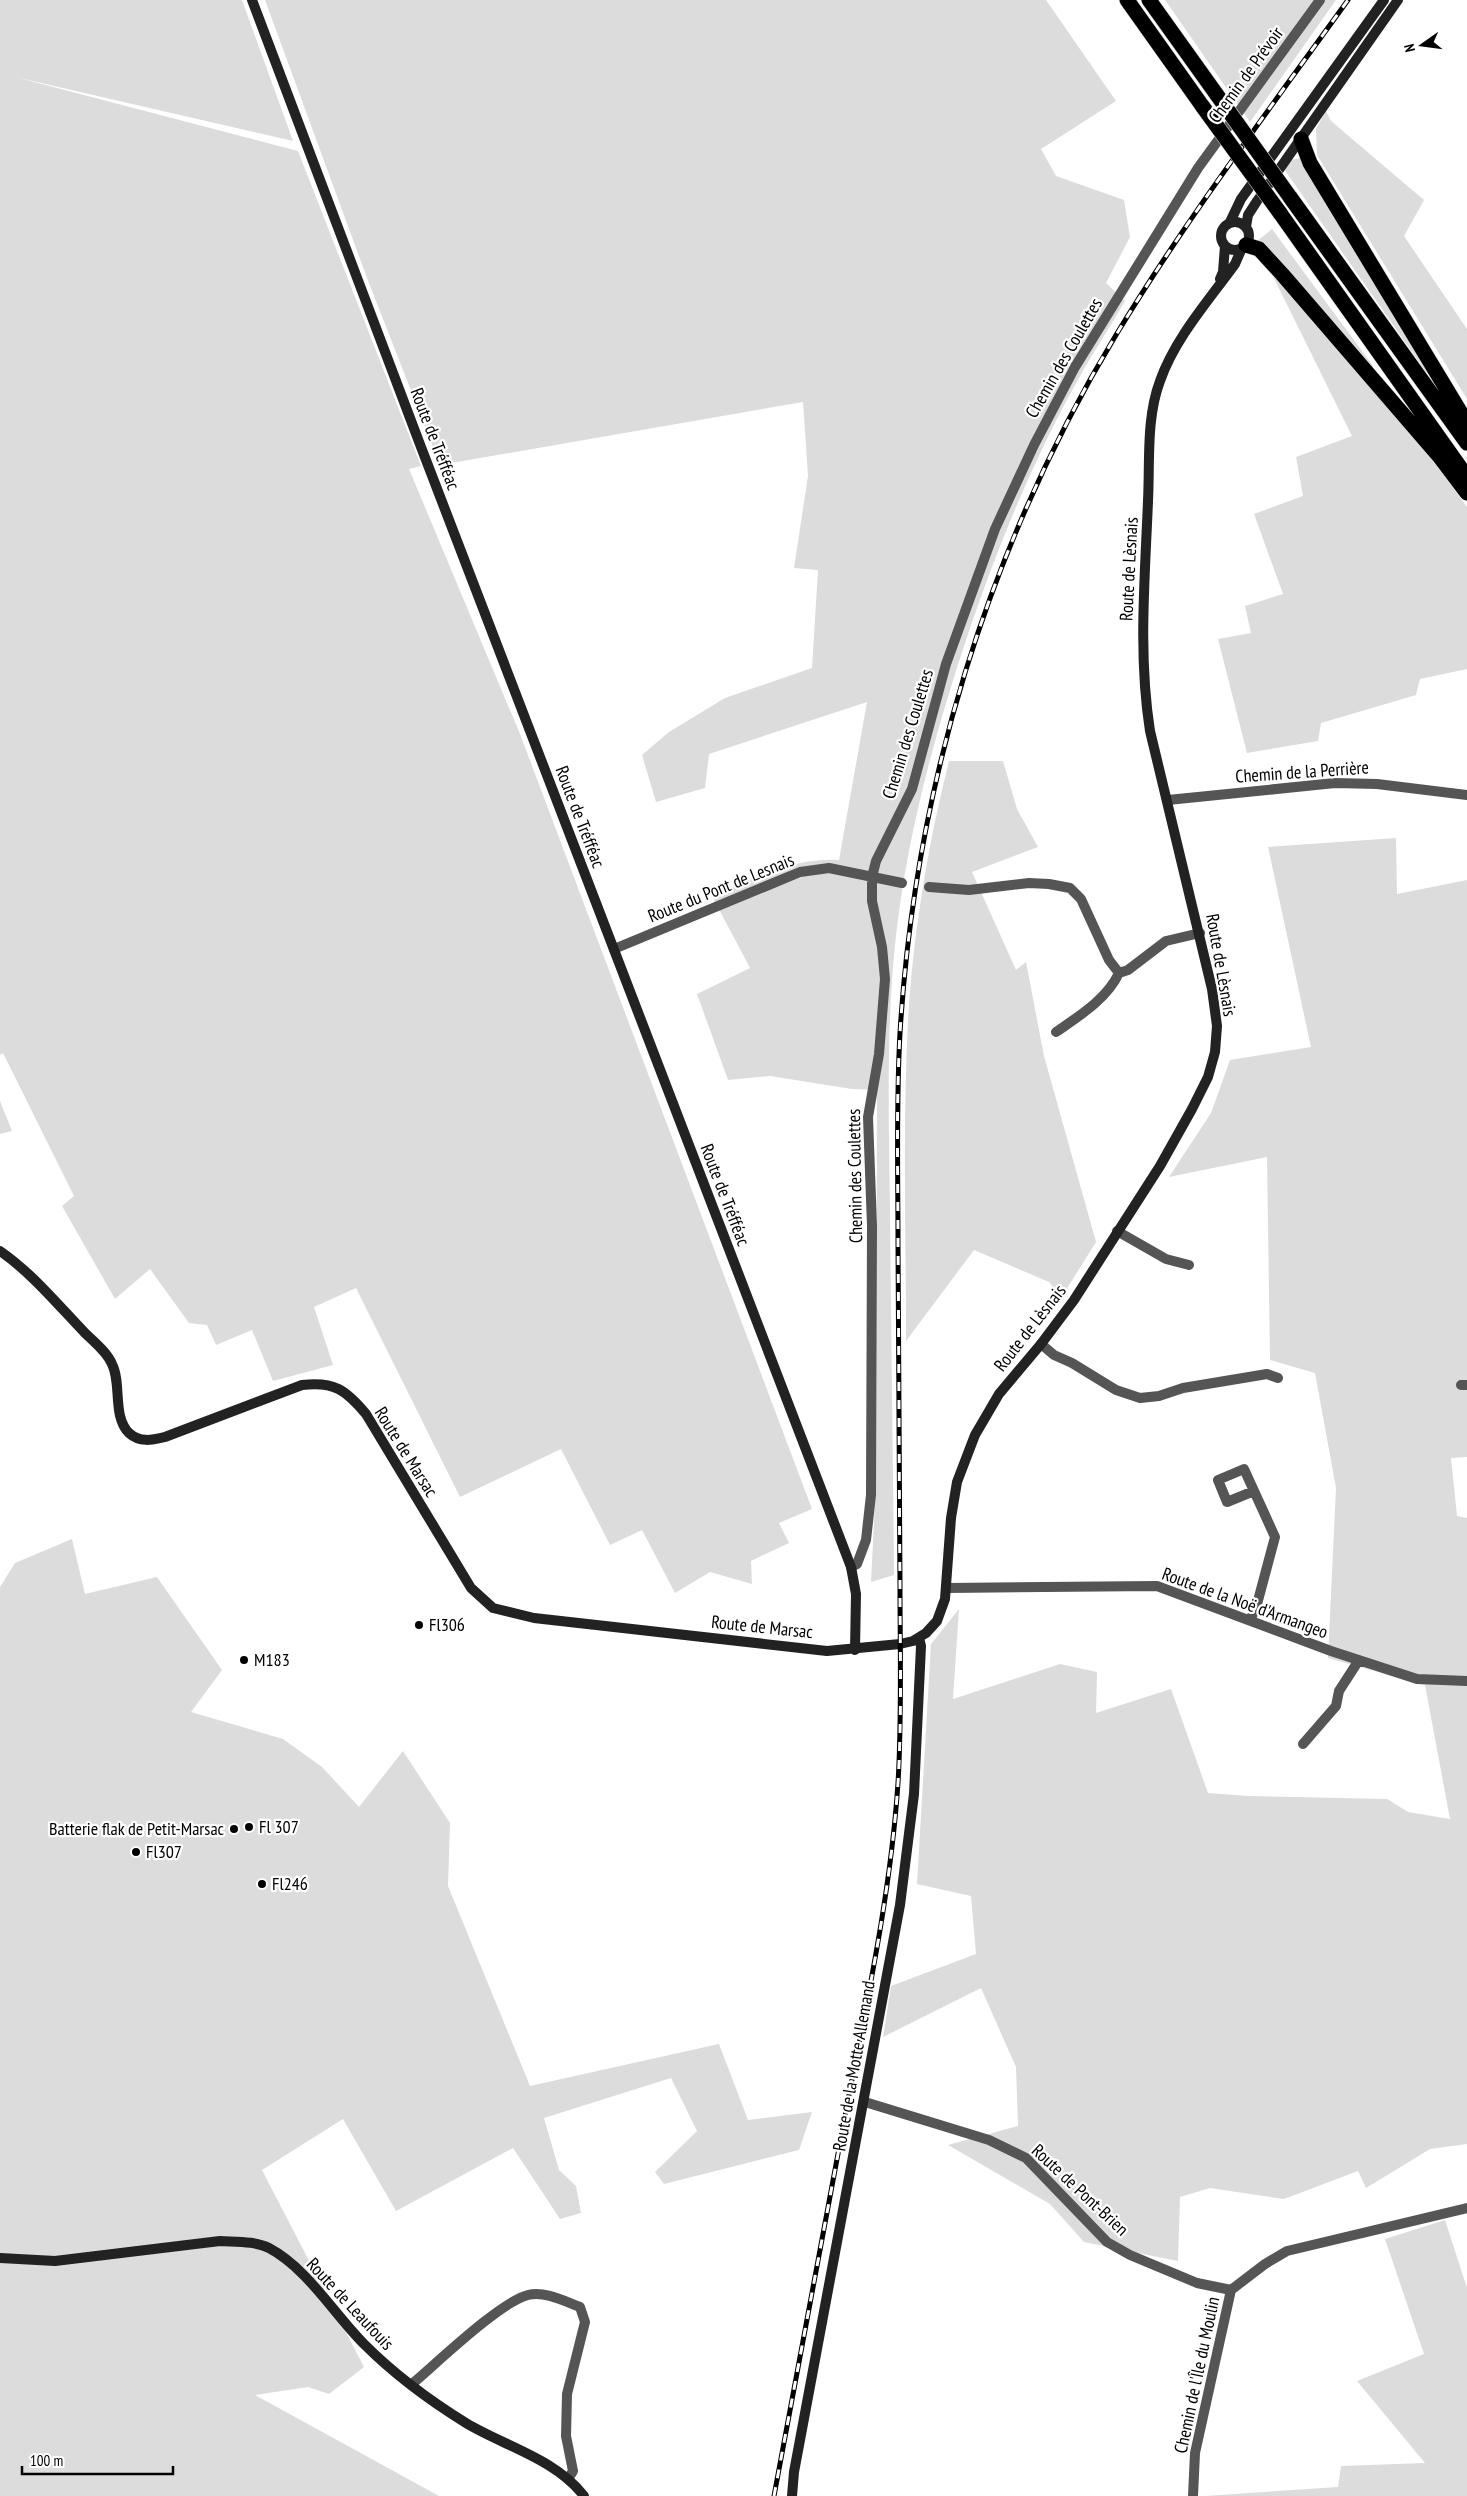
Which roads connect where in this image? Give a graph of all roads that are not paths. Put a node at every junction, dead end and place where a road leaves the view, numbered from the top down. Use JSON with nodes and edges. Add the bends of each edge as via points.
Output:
{"nodes":[{"id":1,"x":252,"y":0,"type":"edge"},
{"id":2,"x":1127,"y":0,"type":"edge"},
{"id":3,"x":1149,"y":0,"type":"edge"},
{"id":4,"x":1320,"y":0,"type":"edge"},
{"id":5,"x":1384,"y":0,"type":"edge"},
{"id":6,"x":1398,"y":0,"type":"edge"},
{"id":7,"x":1301,"y":139,"type":"junction"},
{"id":8,"x":1198,"y":168,"type":"joint"},
{"id":9,"x":1230,"y":222,"type":"junction"},
{"id":10,"x":1246,"y":227,"type":"junction"},
{"id":11,"x":1226,"y":246,"type":"junction"},
{"id":12,"x":1244,"y":246,"type":"junction"},
{"id":13,"x":1215,"y":292,"type":"junction"},
{"id":14,"x":1467,"y":423,"type":"edge"},
{"id":15,"x":1467,"y":443,"type":"edge"},
{"id":16,"x":1467,"y":477,"type":"edge"},
{"id":17,"x":1467,"y":493,"type":"edge"},
{"id":18,"x":1467,"y":794,"type":"edge"},
{"id":19,"x":1168,"y":800,"type":"junction"},
{"id":20,"x":872,"y":877,"type":"junction"},
{"id":21,"x":902,"y":883,"type":"dead end"},
{"id":22,"x":929,"y":886,"type":"dead end"},
{"id":23,"x":1200,"y":933,"type":"junction"},
{"id":24,"x":614,"y":949,"type":"junction"},
{"id":25,"x":1119,"y":972,"type":"junction"},
{"id":26,"x":1056,"y":1032,"type":"dead end"},
{"id":27,"x":1118,"y":1231,"type":"junction"},
{"id":28,"x":0,"y":1250,"type":"edge"},
{"id":29,"x":1189,"y":1266,"type":"dead end"},
{"id":30,"x":1042,"y":1344,"type":"junction"},
{"id":31,"x":1278,"y":1378,"type":"dead end"},
{"id":32,"x":1254,"y":1491,"type":"dead end"},
{"id":33,"x":851,"y":1567,"type":"junction"},
{"id":34,"x":947,"y":1588,"type":"junction"},
{"id":35,"x":1250,"y":1620,"type":"junction"},
{"id":36,"x":919,"y":1638,"type":"junction"},
{"id":37,"x":855,"y":1650,"type":"junction"},
{"id":38,"x":1359,"y":1660,"type":"junction"},
{"id":39,"x":1467,"y":1681,"type":"edge"},
{"id":40,"x":1303,"y":1744,"type":"dead end"},
{"id":41,"x":865,"y":2102,"type":"junction"},
{"id":42,"x":1467,"y":2208,"type":"edge"},
{"id":43,"x":0,"y":2258,"type":"edge"},
{"id":44,"x":1231,"y":2290,"type":"junction"},
{"id":45,"x":412,"y":2384,"type":"junction"},
{"id":46,"x":568,"y":2478,"type":"junction"},
{"id":47,"x":584,"y":2496,"type":"edge"},
{"id":48,"x":792,"y":2496,"type":"edge"},
{"id":49,"x":1193,"y":2496,"type":"edge"}],
"edges":[{"from":1,"to":24,"type":"street","name":"Route de Tréfféac"},
{"from":2,"to":16,"type":"highway","bridge":true},
{"from":3,"to":15,"type":"highway","bridge":true},
{"from":4,"to":8,"type":"street","name":"Chemin de Prévoir"},
{"from":5,"to":9,"type":"street","via":[[1241,199]]},
{"from":6,"to":7,"type":"street"},
{"from":7,"to":10,"type":"street","via":[[1248,215]]},
{"from":7,"to":14,"type":"highway","via":[[1310,163]]},
{"from":8,"to":20,"type":"street","name":"Chemin des Coulettes","via":[[1075,367],[1006,505],[949,655],[912,789],[880,851]]},
{"from":9,"to":10,"type":"street","via":[[1239,222]]},
{"from":9,"to":11,"type":"street","via":[[1222,231],[1221,239]]},
{"from":10,"to":12,"type":"street","via":[[1249,236]]},
{"from":11,"to":12,"type":"street","via":[[1233,250]]},
{"from":11,"to":13,"type":"street","name":"Route de Lèsnais","via":[[1223,272]]},
{"from":12,"to":13,"type":"street","name":"Route de Lèsnais"},
{"from":12,"to":17,"type":"highway","via":[[1259,248],[1439,456]]},
{"from":13,"to":19,"type":"street","name":"Route de Lèsnais","via":[[1171,354],[1159,382],[1151,426],[1143,598],[1144,695]]},
{"from":18,"to":19,"type":"street","name":"Chemin de la Perrière","via":[[1377,784],[1334,783]]},
{"from":19,"to":23,"type":"street","name":"Route de Lèsnais"},
{"from":20,"to":21,"type":"street","name":"Route du Pont de Lesnais"},
{"from":20,"to":24,"type":"street","name":"Route du Pont de Lesnais","via":[[829,868],[800,872]]},
{"from":20,"to":33,"type":"street","name":"Chemin des Coulettes","via":[[872,901],[885,979],[879,1054],[868,1117],[872,1226],[871,1495],[866,1540],[857,1564]]},
{"from":22,"to":25,"type":"street","via":[[969,890],[1036,884],[1070,888],[1081,899],[1109,960]]},
{"from":23,"to":25,"type":"street","via":[[1166,941],[1128,970]]},
{"from":23,"to":27,"type":"street","name":"Route de Lèsnais","via":[[1217,1026],[1208,1077],[1160,1166]]},
{"from":24,"to":33,"type":"street","name":"Route de Tréfféac"},
{"from":25,"to":26,"type":"street","via":[[1113,985],[1100,998]]},
{"from":27,"to":29,"type":"street","via":[[1166,1259]]},
{"from":27,"to":30,"type":"street","name":"Route de Lèsnais"},
{"from":28,"to":37,"type":"street","name":"Route de Marsac","via":[[33,1279],[106,1355],[116,1375],[122,1419],[128,1432],[137,1439],[165,1437],[302,1385],[318,1383],[345,1392],[366,1414],[471,1588],[493,1608],[534,1618],[803,1649]]},
{"from":30,"to":31,"type":"street","via":[[1054,1355],[1116,1390],[1140,1398],[1267,1374]]},
{"from":30,"to":34,"type":"street","name":"Route de Lèsnais","via":[[999,1394],[975,1435],[956,1491],[951,1518]]},
{"from":32,"to":35,"type":"street","via":[[1275,1537]]},
{"from":33,"to":37,"type":"street","name":"Route de Tréfféac","via":[[856,1594]]},
{"from":34,"to":35,"type":"street","name":"Route de la Noë d'Armangeo","via":[[1157,1586]]},
{"from":34,"to":36,"type":"street","name":"Route de Lèsnais","via":[[937,1621]]},
{"from":35,"to":38,"type":"street","name":"Route de la Noë d'Armangeo"},
{"from":36,"to":37,"type":"street","name":"Route de Lèsnais"},
{"from":36,"to":41,"type":"street","name":"Route de la Motte Allemand","via":[[914,1794],[900,1905]]},
{"from":38,"to":39,"type":"street","name":"Route de la Noë d'Armangeo","via":[[1417,1679]]},
{"from":38,"to":40,"type":"street","via":[[1339,1691],[1336,1706]]},
{"from":41,"to":44,"type":"street","name":"Route de Pont-Brien","via":[[990,2140],[1026,2158],[1107,2242],[1130,2256],[1197,2284]]},
{"from":41,"to":48,"type":"street","name":"Route de la Motte Allemand"},
{"from":42,"to":44,"type":"street","via":[[1287,2251]]},
{"from":43,"to":45,"type":"street","name":"Route de Leaufouis","via":[[55,2261],[220,2241],[247,2242],[268,2248],[301,2272],[363,2344]]},
{"from":44,"to":49,"type":"street","name":"Chemin de l'Île du Moulin","via":[[1195,2453]]},
{"from":45,"to":46,"type":"street","name":"Route de Leaufouis","via":[[466,2422]]},
{"from":45,"to":46,"type":"street","via":[[502,2308],[528,2295],[547,2295],[580,2307],[585,2322],[567,2394],[566,2436],[572,2471]]},
{"from":46,"to":47,"type":"street","name":"Route de Leaufouis"}]}
